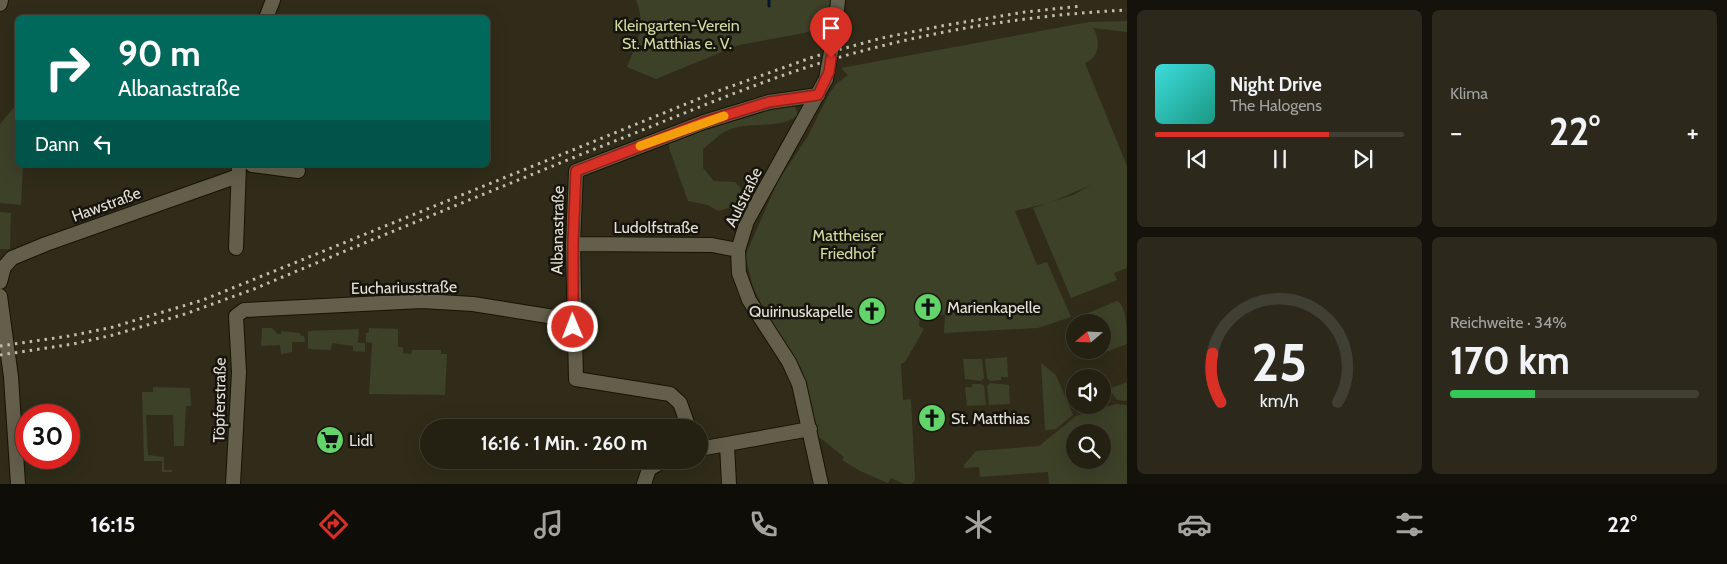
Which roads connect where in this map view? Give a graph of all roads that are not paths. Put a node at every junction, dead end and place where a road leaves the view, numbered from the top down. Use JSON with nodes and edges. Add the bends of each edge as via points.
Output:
{"nodes":[{"id":1,"x":1,"y":0,"type":"edge"},
{"id":2,"x":272,"y":0,"type":"edge"},
{"id":3,"x":838,"y":0,"type":"edge"},
{"id":4,"x":0,"y":4,"type":"edge"},
{"id":5,"x":267,"y":15,"type":"edge"},
{"id":6,"x":818,"y":95,"type":"junction"},
{"id":7,"x":267,"y":167,"type":"edge"},
{"id":8,"x":239,"y":170,"type":"edge"},
{"id":9,"x":298,"y":171,"type":"dead end"},
{"id":10,"x":573,"y":244,"type":"junction"},
{"id":11,"x":236,"y":248,"type":"dead end"},
{"id":12,"x":738,"y":250,"type":"junction"},
{"id":13,"x":0,"y":282,"type":"edge"},
{"id":14,"x":0,"y":296,"type":"edge"},
{"id":15,"x":236,"y":316,"type":"joint"},
{"id":16,"x":573,"y":320,"type":"junction"},
{"id":17,"x":686,"y":419,"type":"edge"},
{"id":18,"x":810,"y":429,"type":"junction"},
{"id":19,"x":727,"y":445,"type":"junction"},
{"id":20,"x":708,"y":448,"type":"edge"},
{"id":21,"x":649,"y":469,"type":"edge"},
{"id":22,"x":818,"y":481,"type":"edge"},
{"id":23,"x":18,"y":484,"type":"edge"},
{"id":24,"x":233,"y":484,"type":"edge"},
{"id":25,"x":644,"y":484,"type":"edge"},
{"id":26,"x":729,"y":484,"type":"edge"}],
"edges":[{"from":1,"to":4,"type":"street"},
{"from":2,"to":5,"type":"street"},
{"from":3,"to":6,"type":"street","name":"Aulstraße","bridge":true,"via":[[826,79]]},
{"from":6,"to":10,"type":"street","name":"Albanastraße","via":[[769,102],[704,122],[576,171]]},
{"from":6,"to":12,"type":"street","name":"Aulstraße","via":[[747,222]]},
{"from":7,"to":9,"type":"street"},
{"from":8,"to":11,"type":"street"},
{"from":8,"to":13,"type":"street","name":"Hawstraße","via":[[12,258],[4,267]]},
{"from":10,"to":12,"type":"street","name":"Ludolfstraße","via":[[712,245]]},
{"from":10,"to":16,"type":"street","name":"Albanastraße"},
{"from":12,"to":18,"type":"street","name":"Aulstraße","via":[[739,273],[749,300],[789,362],[799,384]]},
{"from":14,"to":23,"type":"street","via":[[10,360]]},
{"from":15,"to":16,"type":"street","name":"Euchariusstraße","via":[[244,310],[253,309],[422,302],[473,304]]},
{"from":15,"to":24,"type":"street","name":"Töpferstraße","via":[[239,372]]},
{"from":16,"to":17,"type":"street","name":"Albanastraße","via":[[576,379],[670,394],[680,403]]},
{"from":18,"to":19,"type":"street"},
{"from":18,"to":22,"type":"street","name":"Aulstraße"},
{"from":19,"to":20,"type":"street"},
{"from":19,"to":26,"type":"street"},
{"from":21,"to":25,"type":"street"}]}
